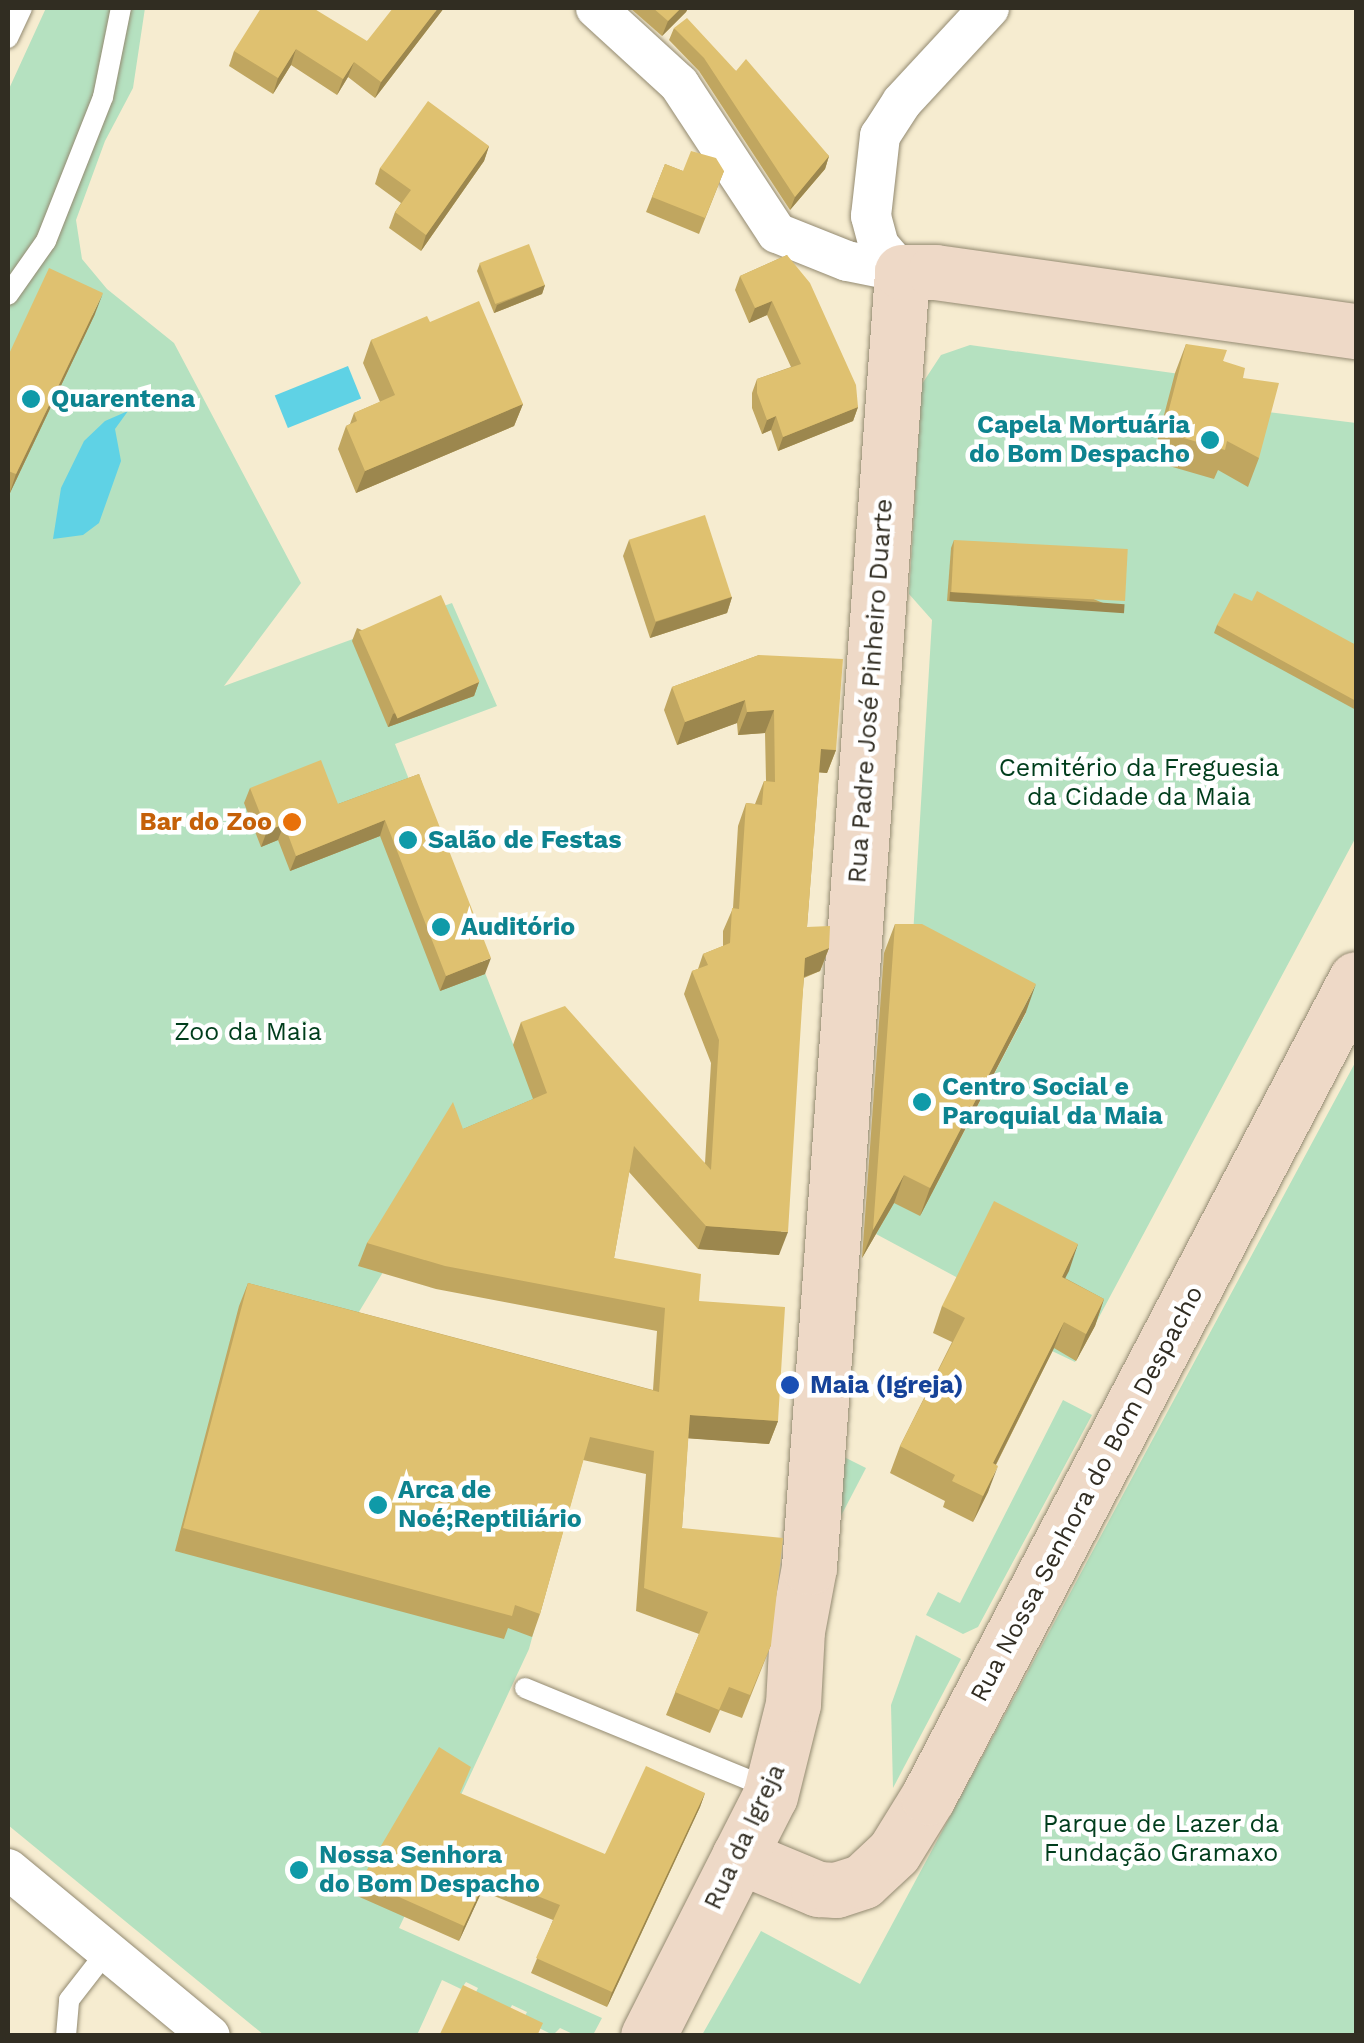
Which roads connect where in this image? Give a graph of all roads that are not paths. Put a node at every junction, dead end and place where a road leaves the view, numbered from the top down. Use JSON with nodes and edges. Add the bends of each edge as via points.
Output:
{"nodes":[{"id":1,"x":22,"y":8,"type":"edge"},
{"id":2,"x":121,"y":8,"type":"edge"},
{"id":3,"x":596,"y":8,"type":"edge"},
{"id":4,"x":989,"y":8,"type":"edge"},
{"id":5,"x":8,"y":38,"type":"edge"},
{"id":6,"x":902,"y":272,"type":"junction"},
{"id":7,"x":8,"y":295,"type":"edge"},
{"id":8,"x":1356,"y":330,"type":"edge"},
{"id":9,"x":1356,"y":979,"type":"edge"},
{"id":10,"x":809,"y":1567,"type":"joint"},
{"id":11,"x":525,"y":1688,"type":"dead end"},
{"id":12,"x":772,"y":1789,"type":"junction"},
{"id":13,"x":740,"y":1856,"type":"junction"},
{"id":14,"x":8,"y":1870,"type":"edge"},
{"id":15,"x":106,"y":1951,"type":"junction"},
{"id":16,"x":66,"y":2036,"type":"edge"},
{"id":17,"x":210,"y":2036,"type":"edge"},
{"id":18,"x":648,"y":2036,"type":"edge"}],
"edges":[{"from":1,"to":5,"type":"lane"},
{"from":2,"to":7,"type":"lane","via":[[96,116],[46,241]]},
{"from":3,"to":6,"type":"street","via":[[678,84],[778,233],[847,261]]},
{"from":4,"to":6,"type":"street","via":[[902,102],[880,136],[871,216],[880,246]]},
{"from":6,"to":8,"type":"main road"},
{"from":6,"to":10,"type":"main road","name":"Rua Padre José Pinheiro Duarte"},
{"from":9,"to":13,"type":"main road","name":"Rua Nossa Senhora do Bom Despacho","via":[[894,1852],[863,1880],[836,1890],[818,1889]]},
{"from":10,"to":12,"type":"main road","name":"Rua da Igreja","via":[[788,1740]]},
{"from":11,"to":12,"type":"lane"},
{"from":12,"to":13,"type":"main road","name":"Rua da Igreja"},
{"from":13,"to":18,"type":"main road","name":"Rua da Igreja"},
{"from":14,"to":15,"type":"street"},
{"from":15,"to":16,"type":"lane","via":[[70,2000]]},
{"from":15,"to":17,"type":"street"}]}
